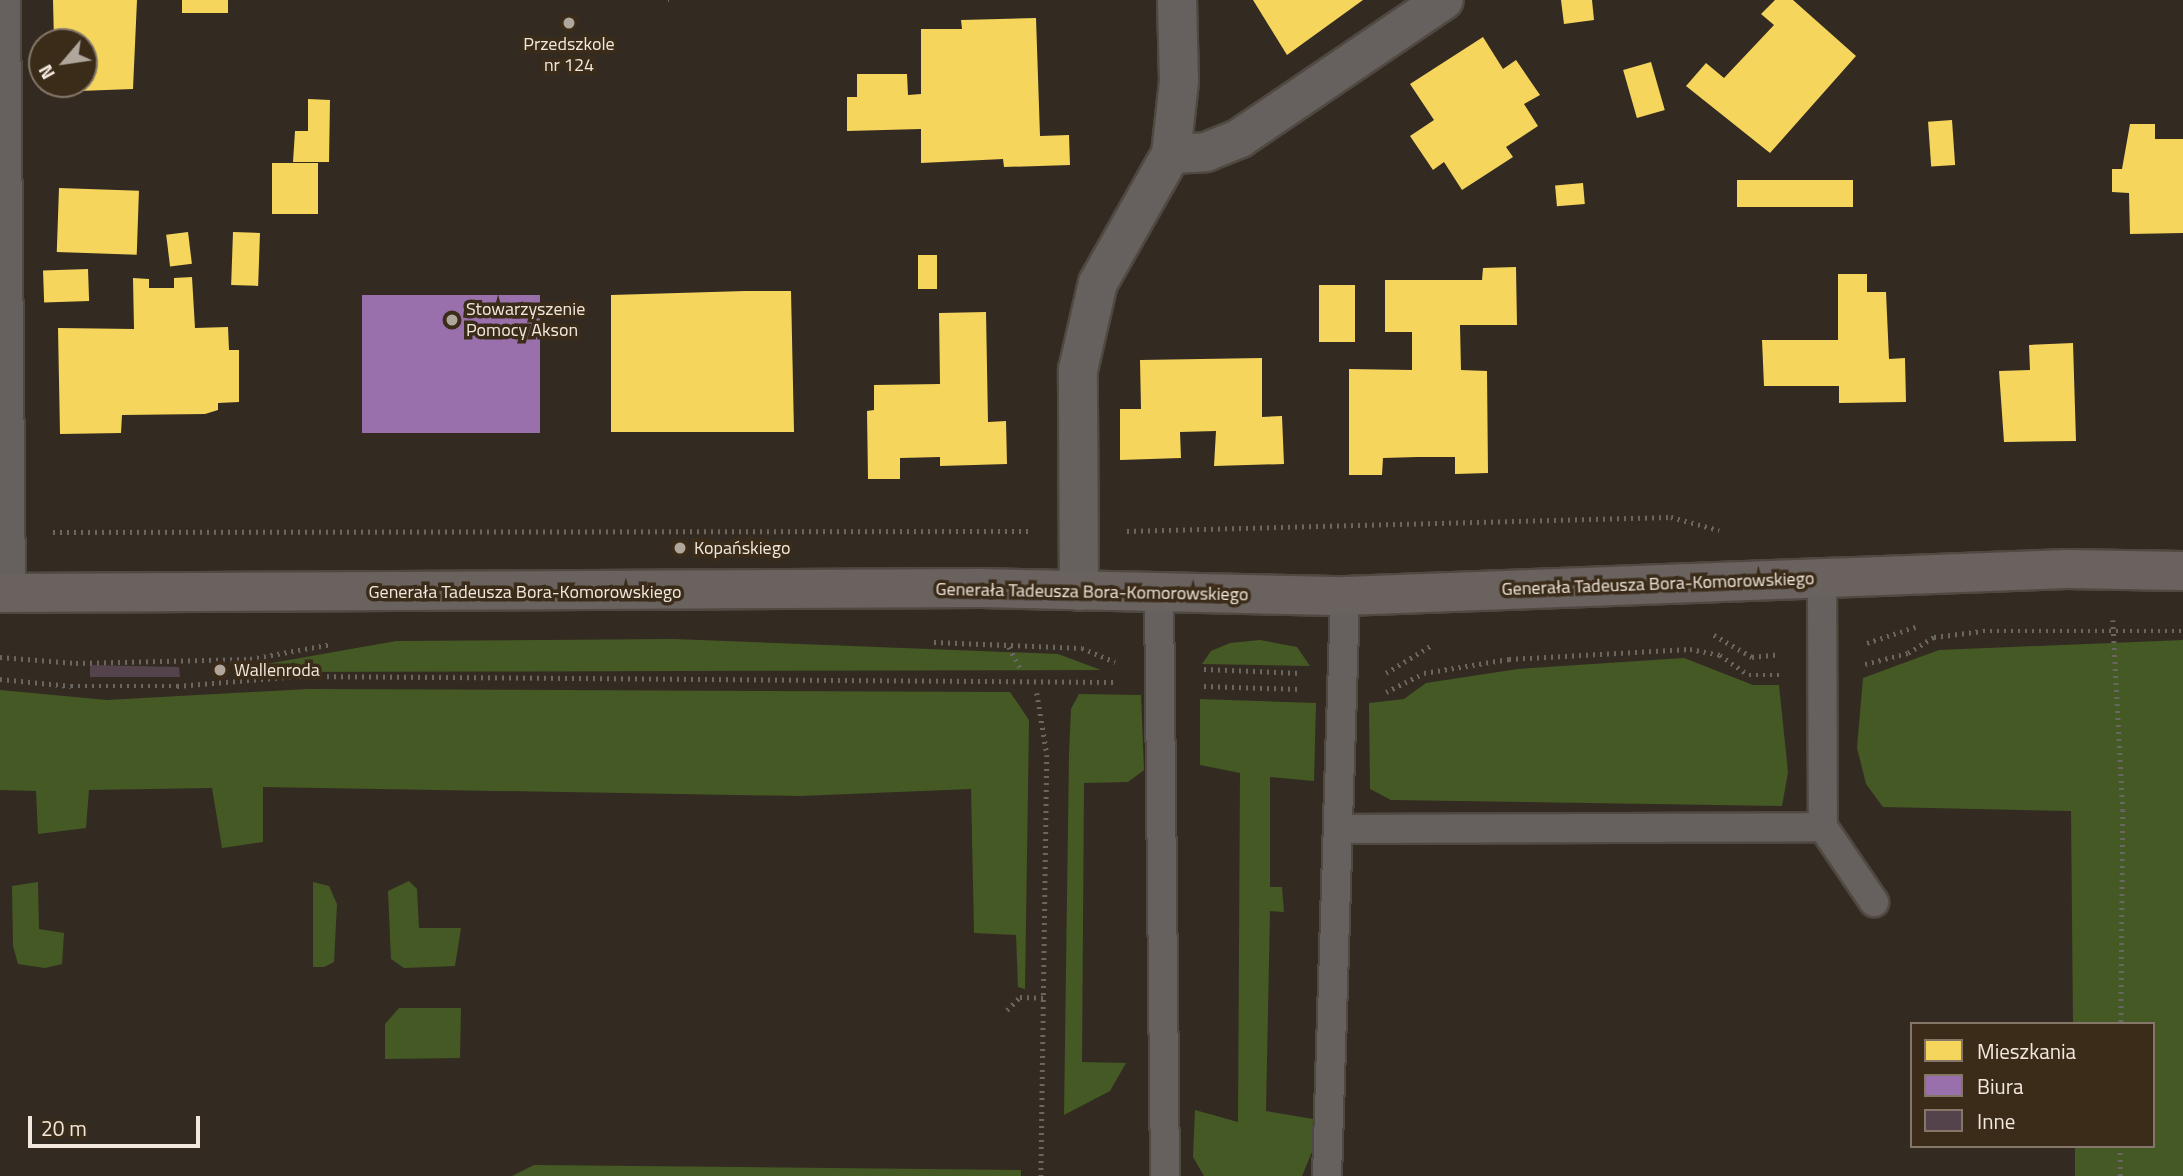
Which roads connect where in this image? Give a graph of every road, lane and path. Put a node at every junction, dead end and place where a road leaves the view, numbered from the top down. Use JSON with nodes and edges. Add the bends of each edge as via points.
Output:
{"nodes":[{"id":1,"x":1,"y":0,"type":"edge"},
{"id":2,"x":1177,"y":0,"type":"edge"},
{"id":3,"x":1444,"y":0,"type":"edge"},
{"id":4,"x":1171,"y":154,"type":"junction"},
{"id":5,"x":1514,"y":522,"type":"dead end"},
{"id":6,"x":6,"y":527,"type":"junction"},
{"id":7,"x":1118,"y":531,"type":"dead end"},
{"id":8,"x":1044,"y":532,"type":"dead end"},
{"id":9,"x":2183,"y":571,"type":"edge"},
{"id":10,"x":1822,"y":578,"type":"junction"},
{"id":11,"x":1079,"y":591,"type":"junction"},
{"id":12,"x":3,"y":593,"type":"edge"},
{"id":13,"x":1159,"y":594,"type":"junction"},
{"id":14,"x":1345,"y":596,"type":"junction"},
{"id":15,"x":2112,"y":612,"type":"dead end"},
{"id":16,"x":2114,"y":631,"type":"junction"},
{"id":17,"x":2183,"y":631,"type":"edge"},
{"id":18,"x":1706,"y":632,"type":"dead end"},
{"id":19,"x":1442,"y":642,"type":"dead end"},
{"id":20,"x":1009,"y":647,"type":"dead end"},
{"id":21,"x":1760,"y":657,"type":"dead end"},
{"id":22,"x":1869,"y":663,"type":"dead end"},
{"id":23,"x":1201,"y":669,"type":"dead end"},
{"id":24,"x":1022,"y":671,"type":"dead end"},
{"id":25,"x":1316,"y":673,"type":"dead end"},
{"id":26,"x":1378,"y":674,"type":"dead end"},
{"id":27,"x":1772,"y":676,"type":"dead end"},
{"id":28,"x":0,"y":679,"type":"edge"},
{"id":29,"x":1119,"y":682,"type":"dead end"},
{"id":30,"x":1200,"y":685,"type":"dead end"},
{"id":31,"x":1316,"y":690,"type":"dead end"},
{"id":32,"x":1379,"y":691,"type":"dead end"},
{"id":33,"x":1037,"y":693,"type":"dead end"},
{"id":34,"x":1823,"y":827,"type":"junction"},
{"id":35,"x":1340,"y":829,"type":"junction"},
{"id":36,"x":1874,"y":902,"type":"dead end"},
{"id":37,"x":1044,"y":998,"type":"junction"},
{"id":38,"x":1007,"y":1010,"type":"dead end"},
{"id":39,"x":2121,"y":1022,"type":"edge"},
{"id":40,"x":2120,"y":1148,"type":"edge"},
{"id":41,"x":1041,"y":1176,"type":"edge"},
{"id":42,"x":1165,"y":1176,"type":"edge"},
{"id":43,"x":1327,"y":1176,"type":"edge"},
{"id":44,"x":2120,"y":1176,"type":"edge"}],
"edges":[{"from":1,"to":6,"type":"street"},
{"from":2,"to":4,"type":"street","via":[[1180,81]]},
{"from":3,"to":4,"type":"street","via":[[1240,138],[1206,152]]},
{"from":4,"to":11,"type":"street","via":[[1098,283],[1078,370]]},
{"from":5,"to":7,"type":"path"},
{"from":6,"to":8,"type":"path","via":[[42,532]]},
{"from":6,"to":12,"type":"street"},
{"from":9,"to":10,"type":"street","name":"Generała Tadeusza Bora-Komorowskiego"},
{"from":10,"to":14,"type":"street","name":"Generała Tadeusza Bora-Komorowskiego"},
{"from":10,"to":34,"type":"lane"},
{"from":11,"to":12,"type":"street","name":"Generała Tadeusza Bora-Komorowskiego"},
{"from":11,"to":13,"type":"street","name":"Generała Tadeusza Bora-Komorowskiego"},
{"from":13,"to":14,"type":"street","name":"Generała Tadeusza Bora-Komorowskiego"},
{"from":13,"to":42,"type":"lane"},
{"from":14,"to":35,"type":"lane"},
{"from":15,"to":16,"type":"path"},
{"from":16,"to":17,"type":"path"},
{"from":16,"to":22,"type":"path","via":[[1983,631],[1934,637],[1908,653]]},
{"from":16,"to":39,"type":"path","via":[[2123,810]]},
{"from":18,"to":21,"type":"path"},
{"from":19,"to":26,"type":"path","via":[[1413,655],[1395,673]]},
{"from":20,"to":24,"type":"path"},
{"from":23,"to":25,"type":"path"},
{"from":27,"to":32,"type":"path","via":[[1749,675],[1720,655],[1690,649],[1508,659],[1424,673],[1405,688]]},
{"from":28,"to":29,"type":"path","via":[[98,686],[299,676]]},
{"from":30,"to":31,"type":"path"},
{"from":33,"to":37,"type":"path","via":[[1047,755]]},
{"from":34,"to":35,"type":"lane"},
{"from":34,"to":36,"type":"lane"},
{"from":35,"to":43,"type":"lane"},
{"from":37,"to":38,"type":"path","via":[[1020,997]]},
{"from":37,"to":41,"type":"path"},
{"from":40,"to":44,"type":"path"}]}
